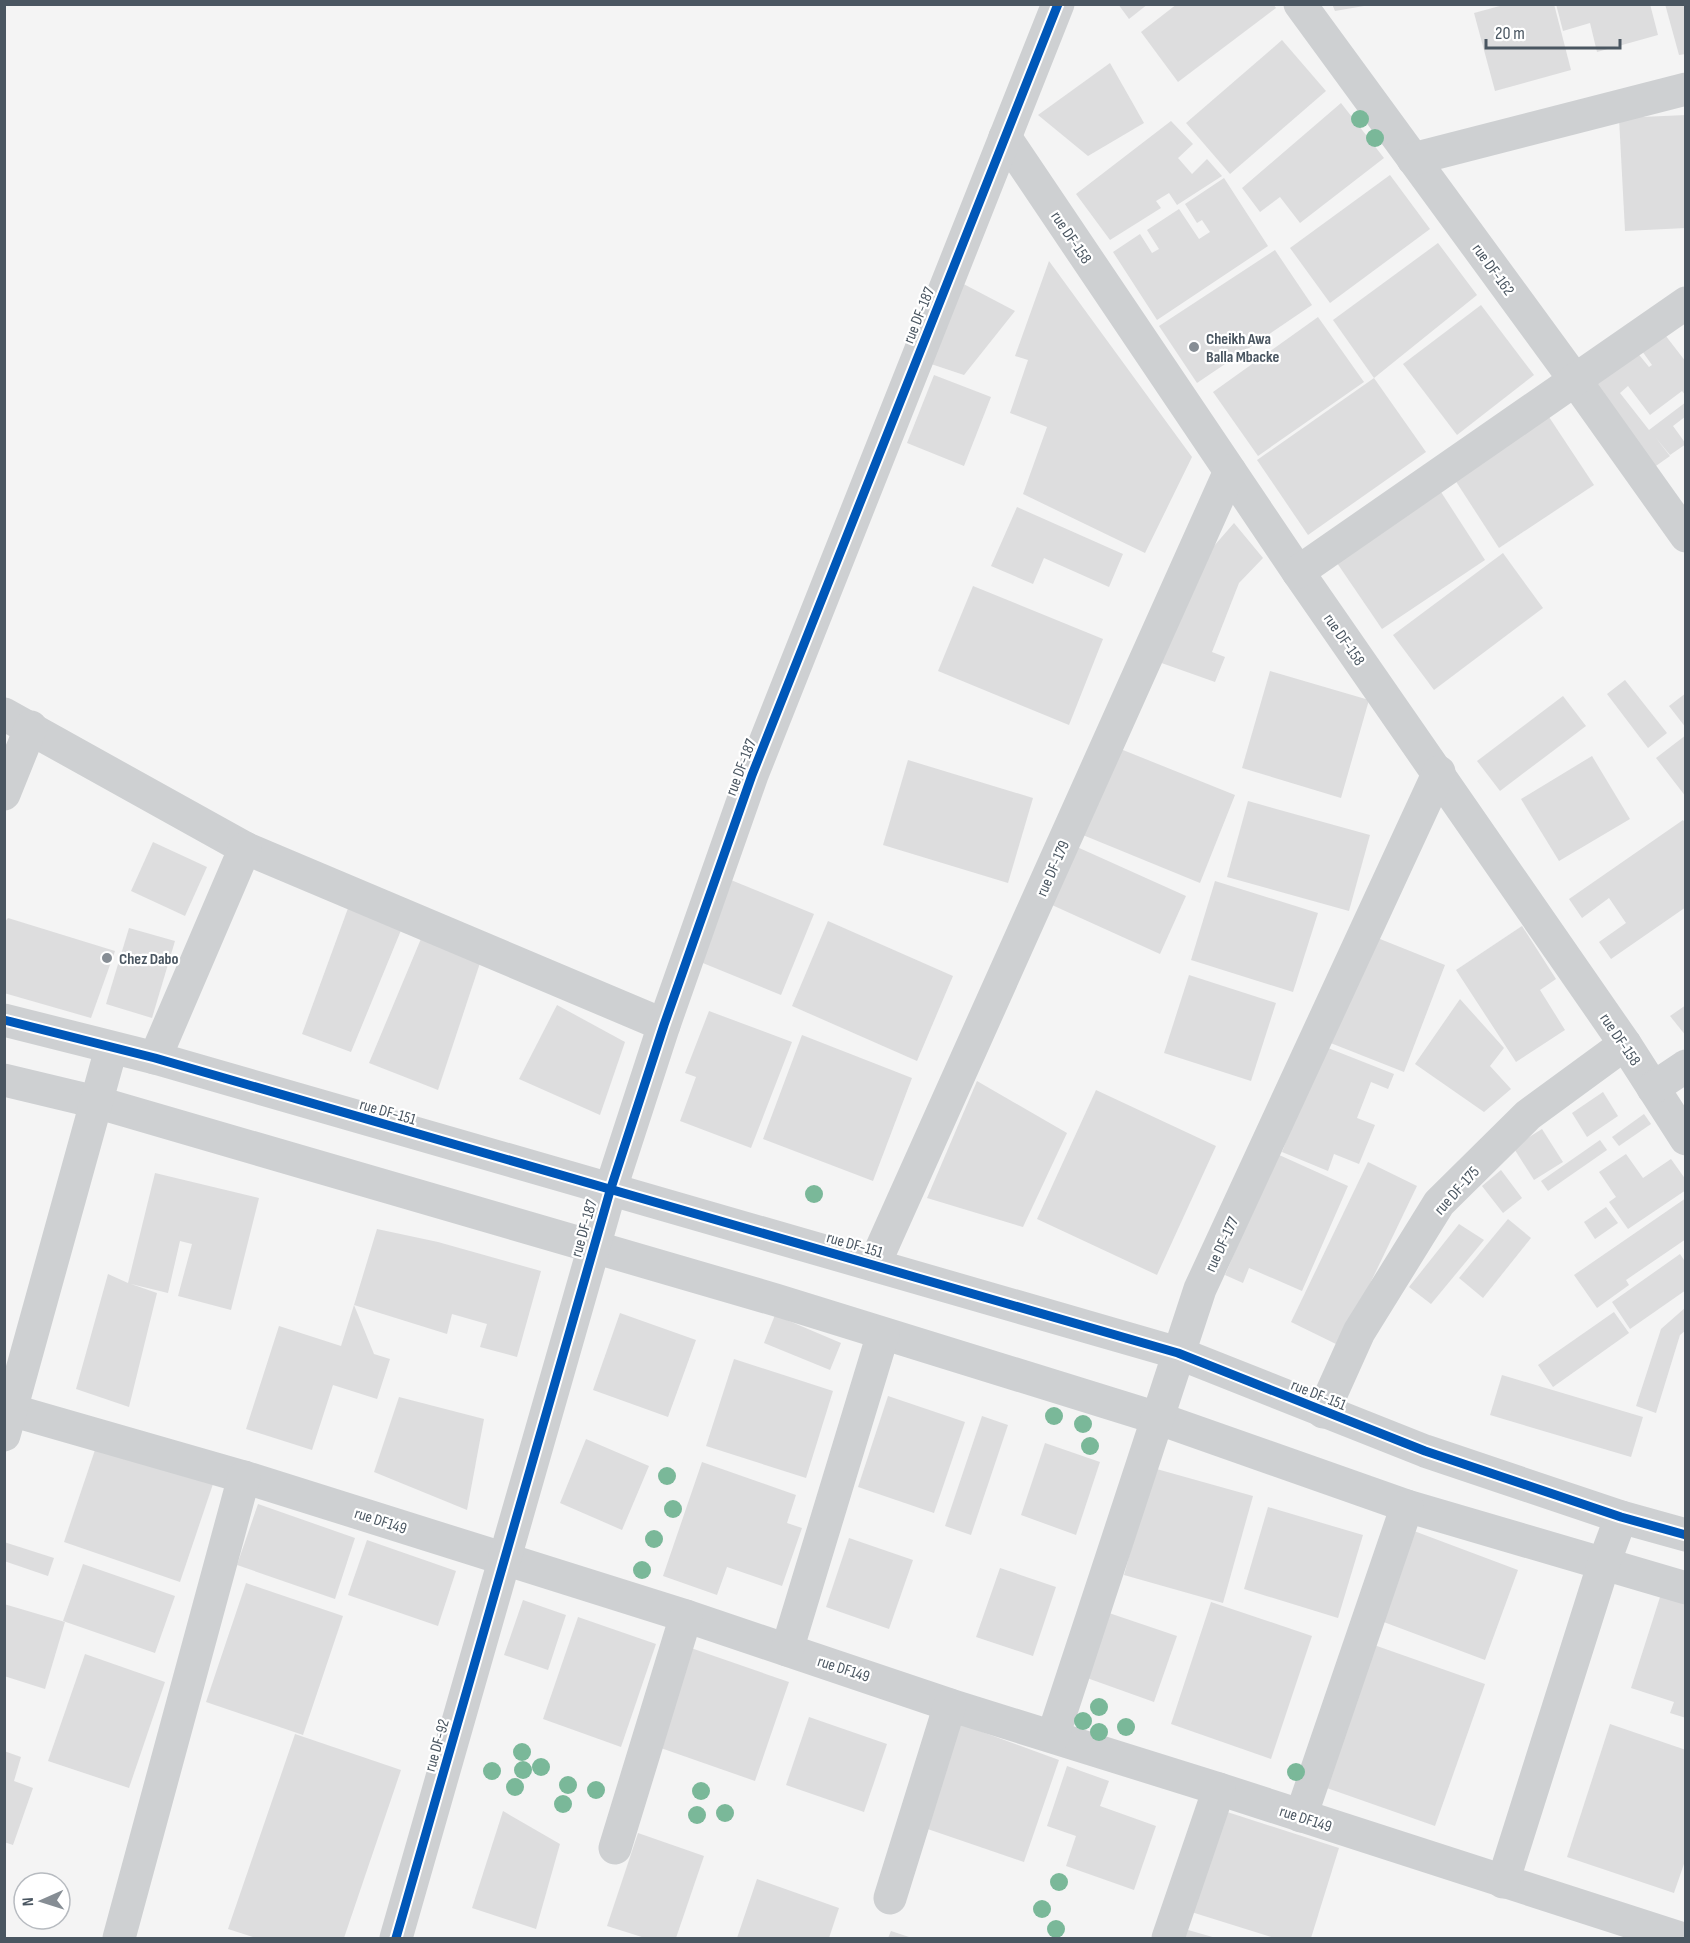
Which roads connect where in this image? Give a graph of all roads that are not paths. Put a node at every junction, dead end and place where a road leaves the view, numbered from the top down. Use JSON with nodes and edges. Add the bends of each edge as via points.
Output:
{"nodes":[{"id":1,"x":1058,"y":4,"type":"edge"},
{"id":2,"x":1300,"y":4,"type":"edge"},
{"id":3,"x":1686,"y":89,"type":"edge"},
{"id":4,"x":1005,"y":137,"type":"junction"},
{"id":5,"x":1413,"y":159,"type":"junction"},
{"id":6,"x":1686,"y":303,"type":"edge"},
{"id":7,"x":1575,"y":380,"type":"junction"},
{"id":8,"x":1230,"y":471,"type":"junction"},
{"id":9,"x":1686,"y":536,"type":"edge"},
{"id":10,"x":1298,"y":572,"type":"junction"},
{"id":11,"x":18,"y":721,"type":"edge"},
{"id":12,"x":1439,"y":772,"type":"junction"},
{"id":13,"x":4,"y":794,"type":"edge"},
{"id":14,"x":245,"y":848,"type":"junction"},
{"id":15,"x":4,"y":1020,"type":"edge"},
{"id":16,"x":664,"y":1025,"type":"junction"},
{"id":17,"x":1625,"y":1044,"type":"junction"},
{"id":18,"x":111,"y":1048,"type":"junction"},
{"id":19,"x":155,"y":1058,"type":"junction"},
{"id":20,"x":1686,"y":1066,"type":"edge"},
{"id":21,"x":4,"y":1080,"type":"edge"},
{"id":22,"x":1653,"y":1088,"type":"junction"},
{"id":23,"x":96,"y":1102,"type":"junction"},
{"id":24,"x":1686,"y":1139,"type":"edge"},
{"id":25,"x":610,"y":1191,"type":"junction"},
{"id":26,"x":593,"y":1249,"type":"junction"},
{"id":27,"x":874,"y":1265,"type":"junction"},
{"id":28,"x":883,"y":1334,"type":"junction"},
{"id":29,"x":1178,"y":1353,"type":"junction"},
{"id":30,"x":1323,"y":1412,"type":"junction"},
{"id":31,"x":7,"y":1418,"type":"edge"},
{"id":32,"x":1157,"y":1418,"type":"junction"},
{"id":33,"x":244,"y":1477,"type":"junction"},
{"id":34,"x":1407,"y":1506,"type":"junction"},
{"id":35,"x":1621,"y":1517,"type":"junction"},
{"id":36,"x":1686,"y":1534,"type":"edge"},
{"id":37,"x":503,"y":1560,"type":"junction"},
{"id":38,"x":1604,"y":1563,"type":"junction"},
{"id":39,"x":1686,"y":1588,"type":"edge"},
{"id":40,"x":686,"y":1616,"type":"junction"},
{"id":41,"x":786,"y":1650,"type":"junction"},
{"id":42,"x":950,"y":1705,"type":"junction"},
{"id":43,"x":1053,"y":1736,"type":"junction"},
{"id":44,"x":1219,"y":1789,"type":"junction"},
{"id":45,"x":1301,"y":1816,"type":"junction"},
{"id":46,"x":615,"y":1848,"type":"dead end"},
{"id":47,"x":1503,"y":1882,"type":"junction"},
{"id":48,"x":890,"y":1898,"type":"dead end"},
{"id":49,"x":119,"y":1938,"type":"edge"},
{"id":50,"x":396,"y":1938,"type":"edge"},
{"id":51,"x":1168,"y":1938,"type":"edge"},
{"id":52,"x":1680,"y":1938,"type":"edge"}],
"edges":[{"from":1,"to":4,"type":"street","name":"rue DF-187"},
{"from":2,"to":5,"type":"street","name":"rue DF-162"},
{"from":3,"to":5,"type":"street"},
{"from":4,"to":8,"type":"street","name":"rue DF-158"},
{"from":4,"to":16,"type":"street","name":"rue DF-187","via":[[752,775]]},
{"from":5,"to":7,"type":"street","name":"rue DF-162"},
{"from":6,"to":7,"type":"street"},
{"from":7,"to":9,"type":"street","name":"rue DF-162"},
{"from":7,"to":10,"type":"street"},
{"from":8,"to":10,"type":"street","name":"rue DF-158"},
{"from":8,"to":27,"type":"street","name":"rue DF-179"},
{"from":10,"to":12,"type":"street","name":"rue DF-158"},
{"from":11,"to":13,"type":"street"},
{"from":11,"to":14,"type":"street"},
{"from":12,"to":17,"type":"street","name":"rue DF-158"},
{"from":12,"to":29,"type":"street","name":"rue DF-177","via":[[1200,1289]]},
{"from":14,"to":16,"type":"street"},
{"from":14,"to":19,"type":"street"},
{"from":15,"to":18,"type":"street","name":"rue DF-151"},
{"from":16,"to":25,"type":"street","name":"rue DF-187"},
{"from":17,"to":22,"type":"street","name":"rue DF-158"},
{"from":17,"to":30,"type":"street","name":"rue DF-175","via":[[1528,1115],[1439,1203],[1359,1332]]},
{"from":18,"to":19,"type":"street","name":"rue DF-151"},
{"from":18,"to":23,"type":"street"},
{"from":19,"to":25,"type":"street","name":"rue DF-151"},
{"from":20,"to":22,"type":"street"},
{"from":21,"to":23,"type":"street"},
{"from":22,"to":24,"type":"street","name":"rue DF-158"},
{"from":23,"to":26,"type":"street"},
{"from":23,"to":31,"type":"street"},
{"from":25,"to":26,"type":"street","name":"rue DF-187"},
{"from":25,"to":27,"type":"street","name":"rue DF-151"},
{"from":26,"to":28,"type":"street"},
{"from":26,"to":37,"type":"street","name":"rue DF-187"},
{"from":27,"to":29,"type":"street","name":"rue DF-151"},
{"from":28,"to":32,"type":"street"},
{"from":28,"to":41,"type":"street"},
{"from":29,"to":30,"type":"street","name":"rue DF-151"},
{"from":29,"to":32,"type":"street","name":"rue DF-177"},
{"from":30,"to":35,"type":"street","name":"rue DF-151"},
{"from":31,"to":33,"type":"street","name":"rue DF149"},
{"from":32,"to":34,"type":"street"},
{"from":32,"to":43,"type":"street","name":"rue DF-177"},
{"from":33,"to":37,"type":"street","name":"rue DF149"},
{"from":33,"to":49,"type":"street"},
{"from":34,"to":38,"type":"street"},
{"from":34,"to":45,"type":"street"},
{"from":35,"to":36,"type":"street","name":"rue DF-151"},
{"from":35,"to":38,"type":"street"},
{"from":37,"to":40,"type":"street","name":"rue DF149"},
{"from":37,"to":50,"type":"street","name":"rue DF-92"},
{"from":38,"to":39,"type":"street"},
{"from":38,"to":47,"type":"street"},
{"from":40,"to":41,"type":"street","name":"rue DF149"},
{"from":40,"to":46,"type":"street"},
{"from":41,"to":42,"type":"street","name":"rue DF149"},
{"from":42,"to":43,"type":"street","name":"rue DF149"},
{"from":42,"to":48,"type":"street"},
{"from":43,"to":44,"type":"street","name":"rue DF149"},
{"from":44,"to":45,"type":"street","name":"rue DF149"},
{"from":44,"to":51,"type":"street"},
{"from":45,"to":47,"type":"street","name":"rue DF149"},
{"from":47,"to":52,"type":"street","name":"rue DF149"}]}
